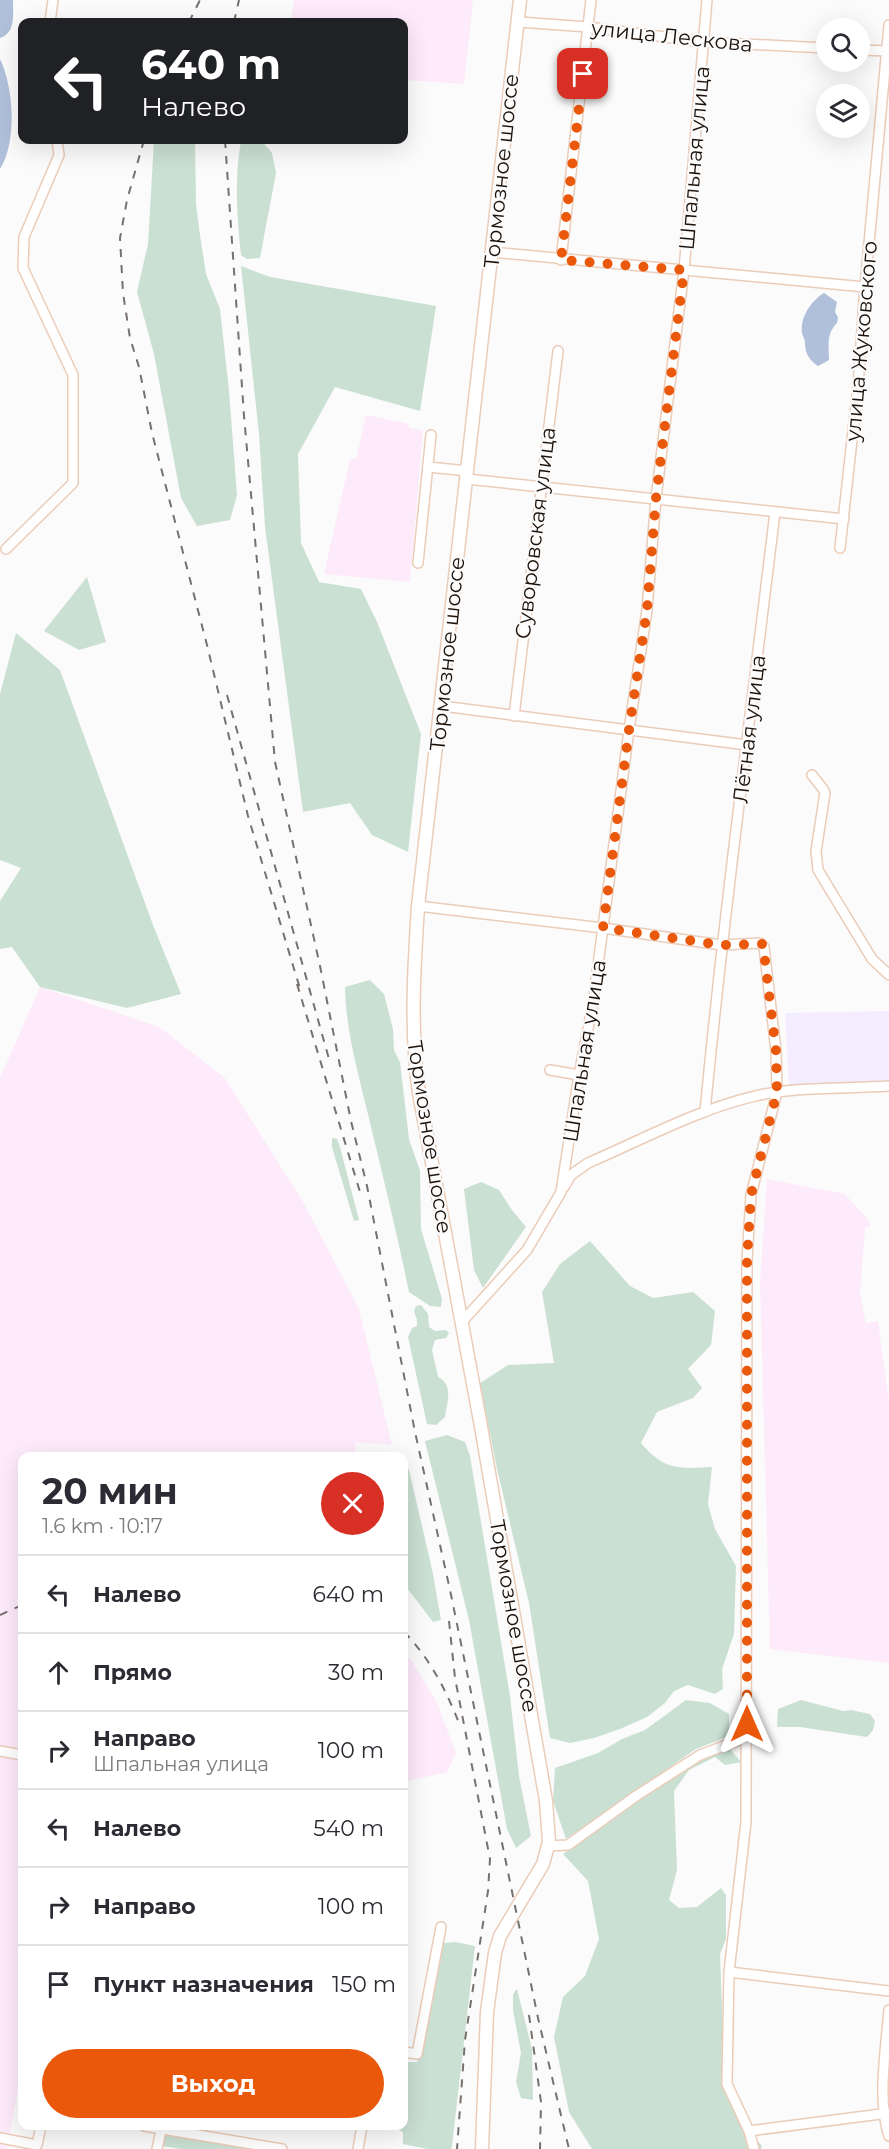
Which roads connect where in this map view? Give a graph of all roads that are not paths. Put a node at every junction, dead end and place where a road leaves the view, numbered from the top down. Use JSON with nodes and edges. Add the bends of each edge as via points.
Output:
{"nodes":[{"id":1,"x":53,"y":0,"type":"edge"},
{"id":2,"x":520,"y":0,"type":"edge"},
{"id":3,"x":591,"y":0,"type":"edge"},
{"id":4,"x":706,"y":0,"type":"edge"},
{"id":5,"x":51,"y":18,"type":"edge"},
{"id":6,"x":519,"y":22,"type":"junction"},
{"id":7,"x":889,"y":25,"type":"edge"},
{"id":8,"x":588,"y":27,"type":"junction"},
{"id":9,"x":704,"y":42,"type":"junction"},
{"id":10,"x":816,"y":48,"type":"edge"},
{"id":11,"x":870,"y":50,"type":"edge"},
{"id":12,"x":888,"y":51,"type":"edge"},
{"id":13,"x":58,"y":144,"type":"edge"},
{"id":14,"x":492,"y":252,"type":"junction"},
{"id":15,"x":561,"y":260,"type":"junction"},
{"id":16,"x":684,"y":270,"type":"junction"},
{"id":17,"x":865,"y":287,"type":"junction"},
{"id":18,"x":558,"y":351,"type":"dead end"},
{"id":19,"x":431,"y":435,"type":"dead end"},
{"id":20,"x":428,"y":466,"type":"junction"},
{"id":21,"x":467,"y":475,"type":"junction"},
{"id":22,"x":540,"y":486,"type":"junction"},
{"id":23,"x":656,"y":498,"type":"junction"},
{"id":24,"x":775,"y":512,"type":"junction"},
{"id":25,"x":844,"y":519,"type":"junction"},
{"id":26,"x":840,"y":548,"type":"dead end"},
{"id":27,"x":6,"y":549,"type":"dead end"},
{"id":28,"x":418,"y":563,"type":"dead end"},
{"id":29,"x":442,"y":706,"type":"junction"},
{"id":30,"x":514,"y":716,"type":"junction"},
{"id":31,"x":629,"y":730,"type":"junction"},
{"id":32,"x":747,"y":745,"type":"junction"},
{"id":33,"x":812,"y":775,"type":"dead end"},
{"id":34,"x":418,"y":906,"type":"junction"},
{"id":35,"x":603,"y":928,"type":"junction"},
{"id":36,"x":721,"y":945,"type":"junction"},
{"id":37,"x":889,"y":975,"type":"edge"},
{"id":38,"x":550,"y":1070,"type":"dead end"},
{"id":39,"x":579,"y":1075,"type":"junction"},
{"id":40,"x":889,"y":1086,"type":"edge"},
{"id":41,"x":777,"y":1092,"type":"junction"},
{"id":42,"x":705,"y":1112,"type":"junction"},
{"id":43,"x":561,"y":1192,"type":"junction"},
{"id":44,"x":461,"y":1323,"type":"junction"},
{"id":45,"x":747,"y":1737,"type":"junction"},
{"id":46,"x":0,"y":1751,"type":"edge"},
{"id":47,"x":18,"y":1754,"type":"edge"},
{"id":48,"x":548,"y":1845,"type":"junction"},
{"id":49,"x":441,"y":1927,"type":"dead end"},
{"id":50,"x":729,"y":1972,"type":"junction"},
{"id":51,"x":889,"y":1991,"type":"edge"},
{"id":52,"x":889,"y":2010,"type":"edge"},
{"id":53,"x":408,"y":2053,"type":"edge"},
{"id":54,"x":886,"y":2113,"type":"edge"},
{"id":55,"x":40,"y":2130,"type":"edge"},
{"id":56,"x":161,"y":2130,"type":"edge"},
{"id":57,"x":178,"y":2130,"type":"edge"},
{"id":58,"x":361,"y":2130,"type":"edge"},
{"id":59,"x":749,"y":2131,"type":"junction"},
{"id":60,"x":889,"y":2136,"type":"edge"},
{"id":61,"x":0,"y":2138,"type":"edge"},
{"id":62,"x":157,"y":2149,"type":"edge"},
{"id":63,"x":282,"y":2149,"type":"edge"},
{"id":64,"x":358,"y":2149,"type":"edge"},
{"id":65,"x":482,"y":2149,"type":"edge"},
{"id":66,"x":754,"y":2149,"type":"edge"}],
"edges":[{"from":1,"to":5,"type":"street"},
{"from":2,"to":6,"type":"street","name":"Тормозное шоссе"},
{"from":3,"to":8,"type":"street"},
{"from":4,"to":9,"type":"street","name":"Шпальная улица"},
{"from":6,"to":8,"type":"street","name":"улица Лескова"},
{"from":6,"to":14,"type":"street","name":"Тормозное шоссе"},
{"from":7,"to":12,"type":"street","name":"улица Жуковского"},
{"from":8,"to":9,"type":"street","name":"улица Лескова"},
{"from":8,"to":15,"type":"street"},
{"from":9,"to":10,"type":"street","name":"улица Лескова"},
{"from":9,"to":16,"type":"street","name":"Шпальная улица"},
{"from":11,"to":12,"type":"street"},
{"from":12,"to":17,"type":"street","name":"улица Жуковского"},
{"from":13,"to":27,"type":"street","via":[[59,155],[24,237],[22,268],[73,375],[73,483]]},
{"from":14,"to":15,"type":"street"},
{"from":14,"to":21,"type":"street","name":"Тормозное шоссе"},
{"from":15,"to":16,"type":"street"},
{"from":16,"to":17,"type":"street"},
{"from":16,"to":23,"type":"street","name":"Шпальная улица"},
{"from":17,"to":25,"type":"street","name":"улица Жуковского"},
{"from":18,"to":22,"type":"street","name":"Суворовская улица"},
{"from":19,"to":20,"type":"street"},
{"from":20,"to":21,"type":"street"},
{"from":20,"to":28,"type":"street"},
{"from":21,"to":22,"type":"street"},
{"from":21,"to":29,"type":"street","name":"Тормозное шоссе"},
{"from":22,"to":23,"type":"street"},
{"from":22,"to":30,"type":"street","name":"Суворовская улица"},
{"from":23,"to":24,"type":"street"},
{"from":23,"to":31,"type":"street","name":"Шпальная улица","via":[[647,610]]},
{"from":24,"to":25,"type":"street"},
{"from":24,"to":32,"type":"street","name":"Лётная улица"},
{"from":25,"to":26,"type":"street","name":"улица Жуковского"},
{"from":29,"to":30,"type":"street"},
{"from":29,"to":34,"type":"street","name":"Тормозное шоссе"},
{"from":30,"to":31,"type":"street"},
{"from":31,"to":32,"type":"street"},
{"from":31,"to":35,"type":"street","name":"Шпальная улица"},
{"from":32,"to":36,"type":"street","name":"Лётная улица"},
{"from":33,"to":37,"type":"street","via":[[825,794],[816,852],[818,870],[872,959]]},
{"from":34,"to":35,"type":"street"},
{"from":34,"to":44,"type":"street","name":"Тормозное шоссе","via":[[412,998],[415,1064]]},
{"from":35,"to":36,"type":"street"},
{"from":35,"to":39,"type":"street","name":"Шпальная улица"},
{"from":36,"to":41,"type":"street","via":[[764,946]]},
{"from":36,"to":42,"type":"street","name":"Лётная улица"},
{"from":38,"to":39,"type":"street"},
{"from":39,"to":43,"type":"street","name":"Шпальная улица"},
{"from":40,"to":41,"type":"street"},
{"from":41,"to":42,"type":"street"},
{"from":41,"to":45,"type":"street","via":[[751,1195],[747,1260]]},
{"from":42,"to":43,"type":"street","via":[[588,1163],[571,1175]]},
{"from":43,"to":44,"type":"street","name":"Шпальная улица","via":[[527,1250]]},
{"from":44,"to":48,"type":"street","name":"Тормозное шоссе","via":[[546,1801]]},
{"from":45,"to":48,"type":"street","via":[[700,1755],[568,1845]]},
{"from":45,"to":50,"type":"street","via":[[746,1822]]},
{"from":46,"to":47,"type":"street"},
{"from":48,"to":65,"type":"street","name":"Тормозное шоссе","via":[[543,1864],[500,1936],[495,1953],[488,2012]]},
{"from":49,"to":53,"type":"street","via":[[417,2054]]},
{"from":50,"to":51,"type":"street"},
{"from":50,"to":59,"type":"street","via":[[727,2084]]},
{"from":52,"to":54,"type":"street"},
{"from":54,"to":59,"type":"street"},
{"from":54,"to":60,"type":"street"},
{"from":55,"to":61,"type":"street","via":[[37,2145]]},
{"from":56,"to":62,"type":"street"},
{"from":57,"to":63,"type":"street"},
{"from":58,"to":64,"type":"street"},
{"from":59,"to":66,"type":"street"}]}
